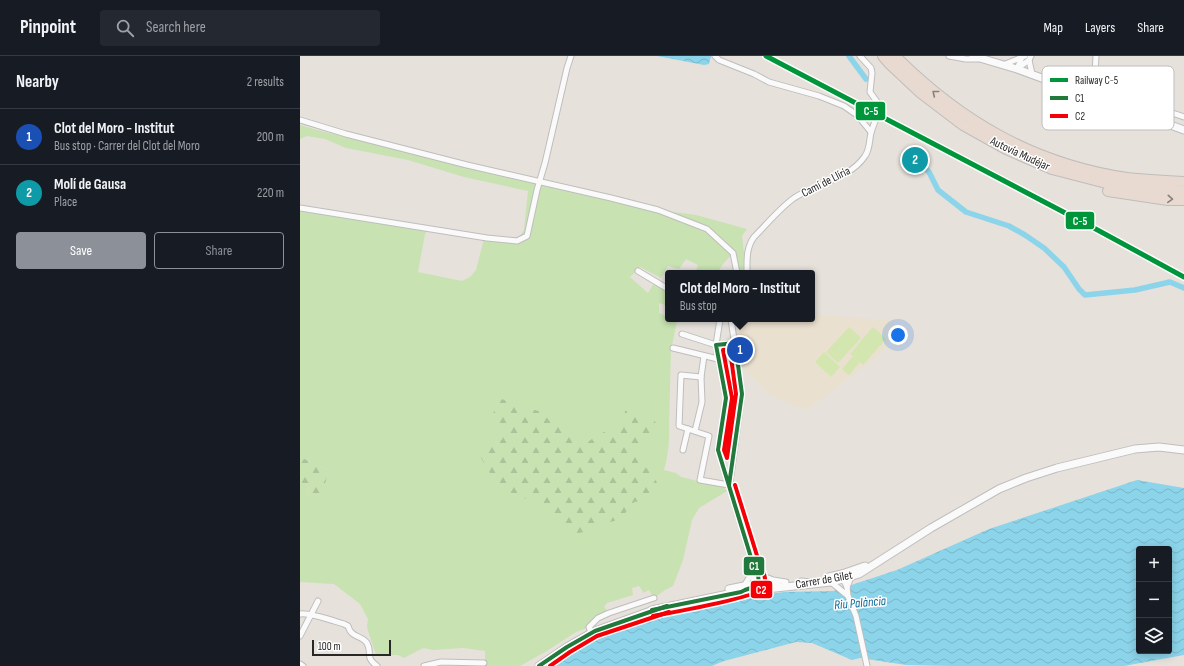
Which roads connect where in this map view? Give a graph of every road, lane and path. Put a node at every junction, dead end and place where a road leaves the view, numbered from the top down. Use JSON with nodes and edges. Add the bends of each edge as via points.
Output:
{"nodes":[{"id":1,"x":571,"y":56,"type":"edge"},
{"id":2,"x":715,"y":56,"type":"edge"},
{"id":3,"x":860,"y":56,"type":"edge"},
{"id":4,"x":883,"y":56,"type":"edge"},
{"id":5,"x":895,"y":56,"type":"edge"},
{"id":6,"x":949,"y":56,"type":"edge"},
{"id":7,"x":973,"y":56,"type":"edge"},
{"id":8,"x":1096,"y":56,"type":"edge"},
{"id":9,"x":1027,"y":57,"type":"edge"},
{"id":10,"x":982,"y":59,"type":"junction"},
{"id":11,"x":1003,"y":65,"type":"junction"},
{"id":12,"x":1095,"y":66,"type":"edge"},
{"id":13,"x":1017,"y":69,"type":"junction"},
{"id":14,"x":1032,"y":74,"type":"junction"},
{"id":15,"x":1042,"y":78,"type":"edge"},
{"id":16,"x":921,"y":93,"type":"junction"},
{"id":17,"x":1174,"y":114,"type":"edge"},
{"id":18,"x":967,"y":116,"type":"junction"},
{"id":19,"x":1184,"y":117,"type":"edge"},
{"id":20,"x":300,"y":120,"type":"edge"},
{"id":21,"x":1174,"y":126,"type":"edge"},
{"id":22,"x":1184,"y":130,"type":"edge"},
{"id":23,"x":871,"y":132,"type":"junction"},
{"id":24,"x":1184,"y":176,"type":"edge"},
{"id":25,"x":540,"y":182,"type":"junction"},
{"id":26,"x":1184,"y":182,"type":"edge"},
{"id":27,"x":1184,"y":192,"type":"edge"},
{"id":28,"x":1184,"y":200,"type":"edge"},
{"id":29,"x":300,"y":208,"type":"edge"},
{"id":30,"x":736,"y":270,"type":"edge"},
{"id":31,"x":747,"y":270,"type":"edge"},
{"id":32,"x":638,"y":271,"type":"dead end"},
{"id":33,"x":665,"y":287,"type":"edge"},
{"id":34,"x":720,"y":322,"type":"edge"},
{"id":35,"x":731,"y":322,"type":"edge"},
{"id":36,"x":682,"y":334,"type":"dead end"},
{"id":37,"x":734,"y":343,"type":"junction"},
{"id":38,"x":716,"y":345,"type":"junction"},
{"id":39,"x":673,"y":348,"type":"dead end"},
{"id":40,"x":736,"y":350,"type":"junction"},
{"id":41,"x":717,"y":353,"type":"junction"},
{"id":42,"x":704,"y":356,"type":"junction"},
{"id":43,"x":718,"y":359,"type":"junction"},
{"id":44,"x":700,"y":377,"type":"junction"},
{"id":45,"x":688,"y":429,"type":"junction"},
{"id":46,"x":695,"y":431,"type":"junction"},
{"id":47,"x":683,"y":450,"type":"dead end"},
{"id":48,"x":718,"y":450,"type":"junction"},
{"id":49,"x":1184,"y":450,"type":"edge"},
{"id":50,"x":733,"y":452,"type":"junction"},
{"id":51,"x":729,"y":485,"type":"junction"},
{"id":52,"x":880,"y":560,"type":"junction"},
{"id":53,"x":858,"y":569,"type":"junction"},
{"id":54,"x":755,"y":574,"type":"junction"},
{"id":55,"x":851,"y":577,"type":"junction"},
{"id":56,"x":843,"y":580,"type":"junction"},
{"id":57,"x":801,"y":581,"type":"junction"},
{"id":58,"x":786,"y":582,"type":"junction"},
{"id":59,"x":831,"y":582,"type":"junction"},
{"id":60,"x":759,"y":585,"type":"junction"},
{"id":61,"x":794,"y":586,"type":"junction"},
{"id":62,"x":847,"y":587,"type":"junction"},
{"id":63,"x":742,"y":589,"type":"junction"},
{"id":64,"x":841,"y":590,"type":"junction"},
{"id":65,"x":848,"y":596,"type":"junction"},
{"id":66,"x":654,"y":598,"type":"dead end"},
{"id":67,"x":318,"y":601,"type":"dead end"},
{"id":68,"x":300,"y":614,"type":"edge"},
{"id":69,"x":310,"y":615,"type":"junction"},
{"id":70,"x":592,"y":633,"type":"junction"},
{"id":71,"x":300,"y":636,"type":"edge"},
{"id":72,"x":484,"y":663,"type":"dead end"},
{"id":73,"x":300,"y":664,"type":"edge"},
{"id":74,"x":303,"y":666,"type":"edge"},
{"id":75,"x":377,"y":666,"type":"edge"},
{"id":76,"x":424,"y":666,"type":"edge"},
{"id":77,"x":539,"y":666,"type":"edge"},
{"id":78,"x":867,"y":666,"type":"edge"}],
"edges":[{"from":1,"to":25,"type":"street"},
{"from":2,"to":23,"type":"street","via":[[769,82],[844,106],[857,115]]},
{"from":3,"to":23,"type":"street","name":"Camí de Llíria","via":[[870,68],[870,92],[880,106]]},
{"from":4,"to":16,"type":"highway","name":"Autovía Mudéjar"},
{"from":18,"to":5,"type":"highway","name":"Autovía Mudéjar","one_way":true,"via":[[925,84]]},
{"from":6,"to":10,"type":"street"},
{"from":7,"to":10,"type":"main road"},
{"from":8,"to":12,"type":"street"},
{"from":9,"to":11,"type":"street"},
{"from":9,"to":13,"type":"street"},
{"from":9,"to":14,"type":"street"},
{"from":10,"to":11,"type":"main road"},
{"from":11,"to":13,"type":"main road"},
{"from":13,"to":14,"type":"main road"},
{"from":14,"to":15,"type":"main road"},
{"from":16,"to":27,"type":"highway","name":"Autovía Mudéjar","via":[[963,125],[1006,149],[1052,169],[1110,184]]},
{"from":16,"to":28,"type":"highway","one_way":true,"via":[[941,115],[960,128],[1004,154],[1051,175],[1108,191]]},
{"from":17,"to":19,"type":"street"},
{"from":18,"to":24,"type":"highway","via":[[1039,149],[1077,162],[1122,172]]},
{"from":18,"to":26,"type":"highway","name":"Autovía Mudéjar","via":[[994,133],[1067,164],[1130,178]]},
{"from":20,"to":25,"type":"street","via":[[346,134]]},
{"from":21,"to":22,"type":"main road"},
{"from":23,"to":31,"type":"street","name":"Camí de Llíria","via":[[868,152],[855,167],[794,198],[754,237],[748,250]]},
{"from":25,"to":29,"type":"street","via":[[527,236],[517,241]]},
{"from":25,"to":30,"type":"street","via":[[658,210],[707,229],[732,254]]},
{"from":32,"to":33,"type":"street"},
{"from":34,"to":38,"type":"street"},
{"from":35,"to":37,"type":"street"},
{"from":36,"to":38,"type":"street"},
{"from":37,"to":38,"type":"street"},
{"from":37,"to":40,"type":"street"},
{"from":38,"to":41,"type":"street"},
{"from":39,"to":42,"type":"street"},
{"from":40,"to":41,"type":"street"},
{"from":40,"to":50,"type":"street","via":[[742,394]]},
{"from":41,"to":43,"type":"street"},
{"from":42,"to":43,"type":"street"},
{"from":42,"to":44,"type":"street"},
{"from":43,"to":48,"type":"street","via":[[726,398]]},
{"from":44,"to":45,"type":"street","via":[[681,375],[679,426]]},
{"from":44,"to":46,"type":"street","via":[[702,402]]},
{"from":45,"to":46,"type":"street"},
{"from":45,"to":47,"type":"street"},
{"from":46,"to":51,"type":"street","via":[[709,436],[700,480]]},
{"from":48,"to":50,"type":"street"},
{"from":48,"to":51,"type":"street"},
{"from":49,"to":52,"type":"main road","via":[[1159,447],[1135,449],[1026,478],[999,489]]},
{"from":50,"to":51,"type":"street"},
{"from":51,"to":54,"type":"street"},
{"from":52,"to":53,"type":"main road","name":"Carrer de Gilet"},
{"from":52,"to":55,"type":"main road","name":"Carrer de Gilet"},
{"from":53,"to":56,"type":"street","via":[[845,576]]},
{"from":53,"to":57,"type":"main road","name":"Carrer de Gilet","via":[[830,577]]},
{"from":54,"to":58,"type":"street"},
{"from":54,"to":60,"type":"main road"},
{"from":54,"to":63,"type":"street"},
{"from":55,"to":56,"type":"main road","name":"Carrer de Gilet"},
{"from":55,"to":62,"type":"street"},
{"from":56,"to":57,"type":"street","via":[[838,578]]},
{"from":56,"to":59,"type":"main road","name":"Carrer de Gilet"},
{"from":56,"to":62,"type":"street"},
{"from":56,"to":64,"type":"street"},
{"from":57,"to":58,"type":"main road","name":"Carrer de Gilet"},
{"from":58,"to":60,"type":"main road","name":"Carrer de Gilet"},
{"from":59,"to":61,"type":"main road","name":"Carrer de Gilet"},
{"from":59,"to":64,"type":"street"},
{"from":60,"to":61,"type":"main road"},
{"from":60,"to":63,"type":"main road"},
{"from":61,"to":63,"type":"main road","name":"Carrer de Gilet"},
{"from":62,"to":65,"type":"street"},
{"from":63,"to":70,"type":"main road","name":"Carrer de Gilet","via":[[652,610]]},
{"from":64,"to":65,"type":"street"},
{"from":65,"to":78,"type":"street","via":[[856,616]]},
{"from":66,"to":70,"type":"street","via":[[598,618],[589,627]]},
{"from":67,"to":69,"type":"street"},
{"from":68,"to":69,"type":"street"},
{"from":69,"to":71,"type":"street"},
{"from":69,"to":75,"type":"street","via":[[348,626],[350,632],[367,644],[370,658]]},
{"from":70,"to":77,"type":"main road","name":"Carrer de Gilet"},
{"from":72,"to":76,"type":"street","via":[[441,662]]},
{"from":73,"to":74,"type":"street"}]}
